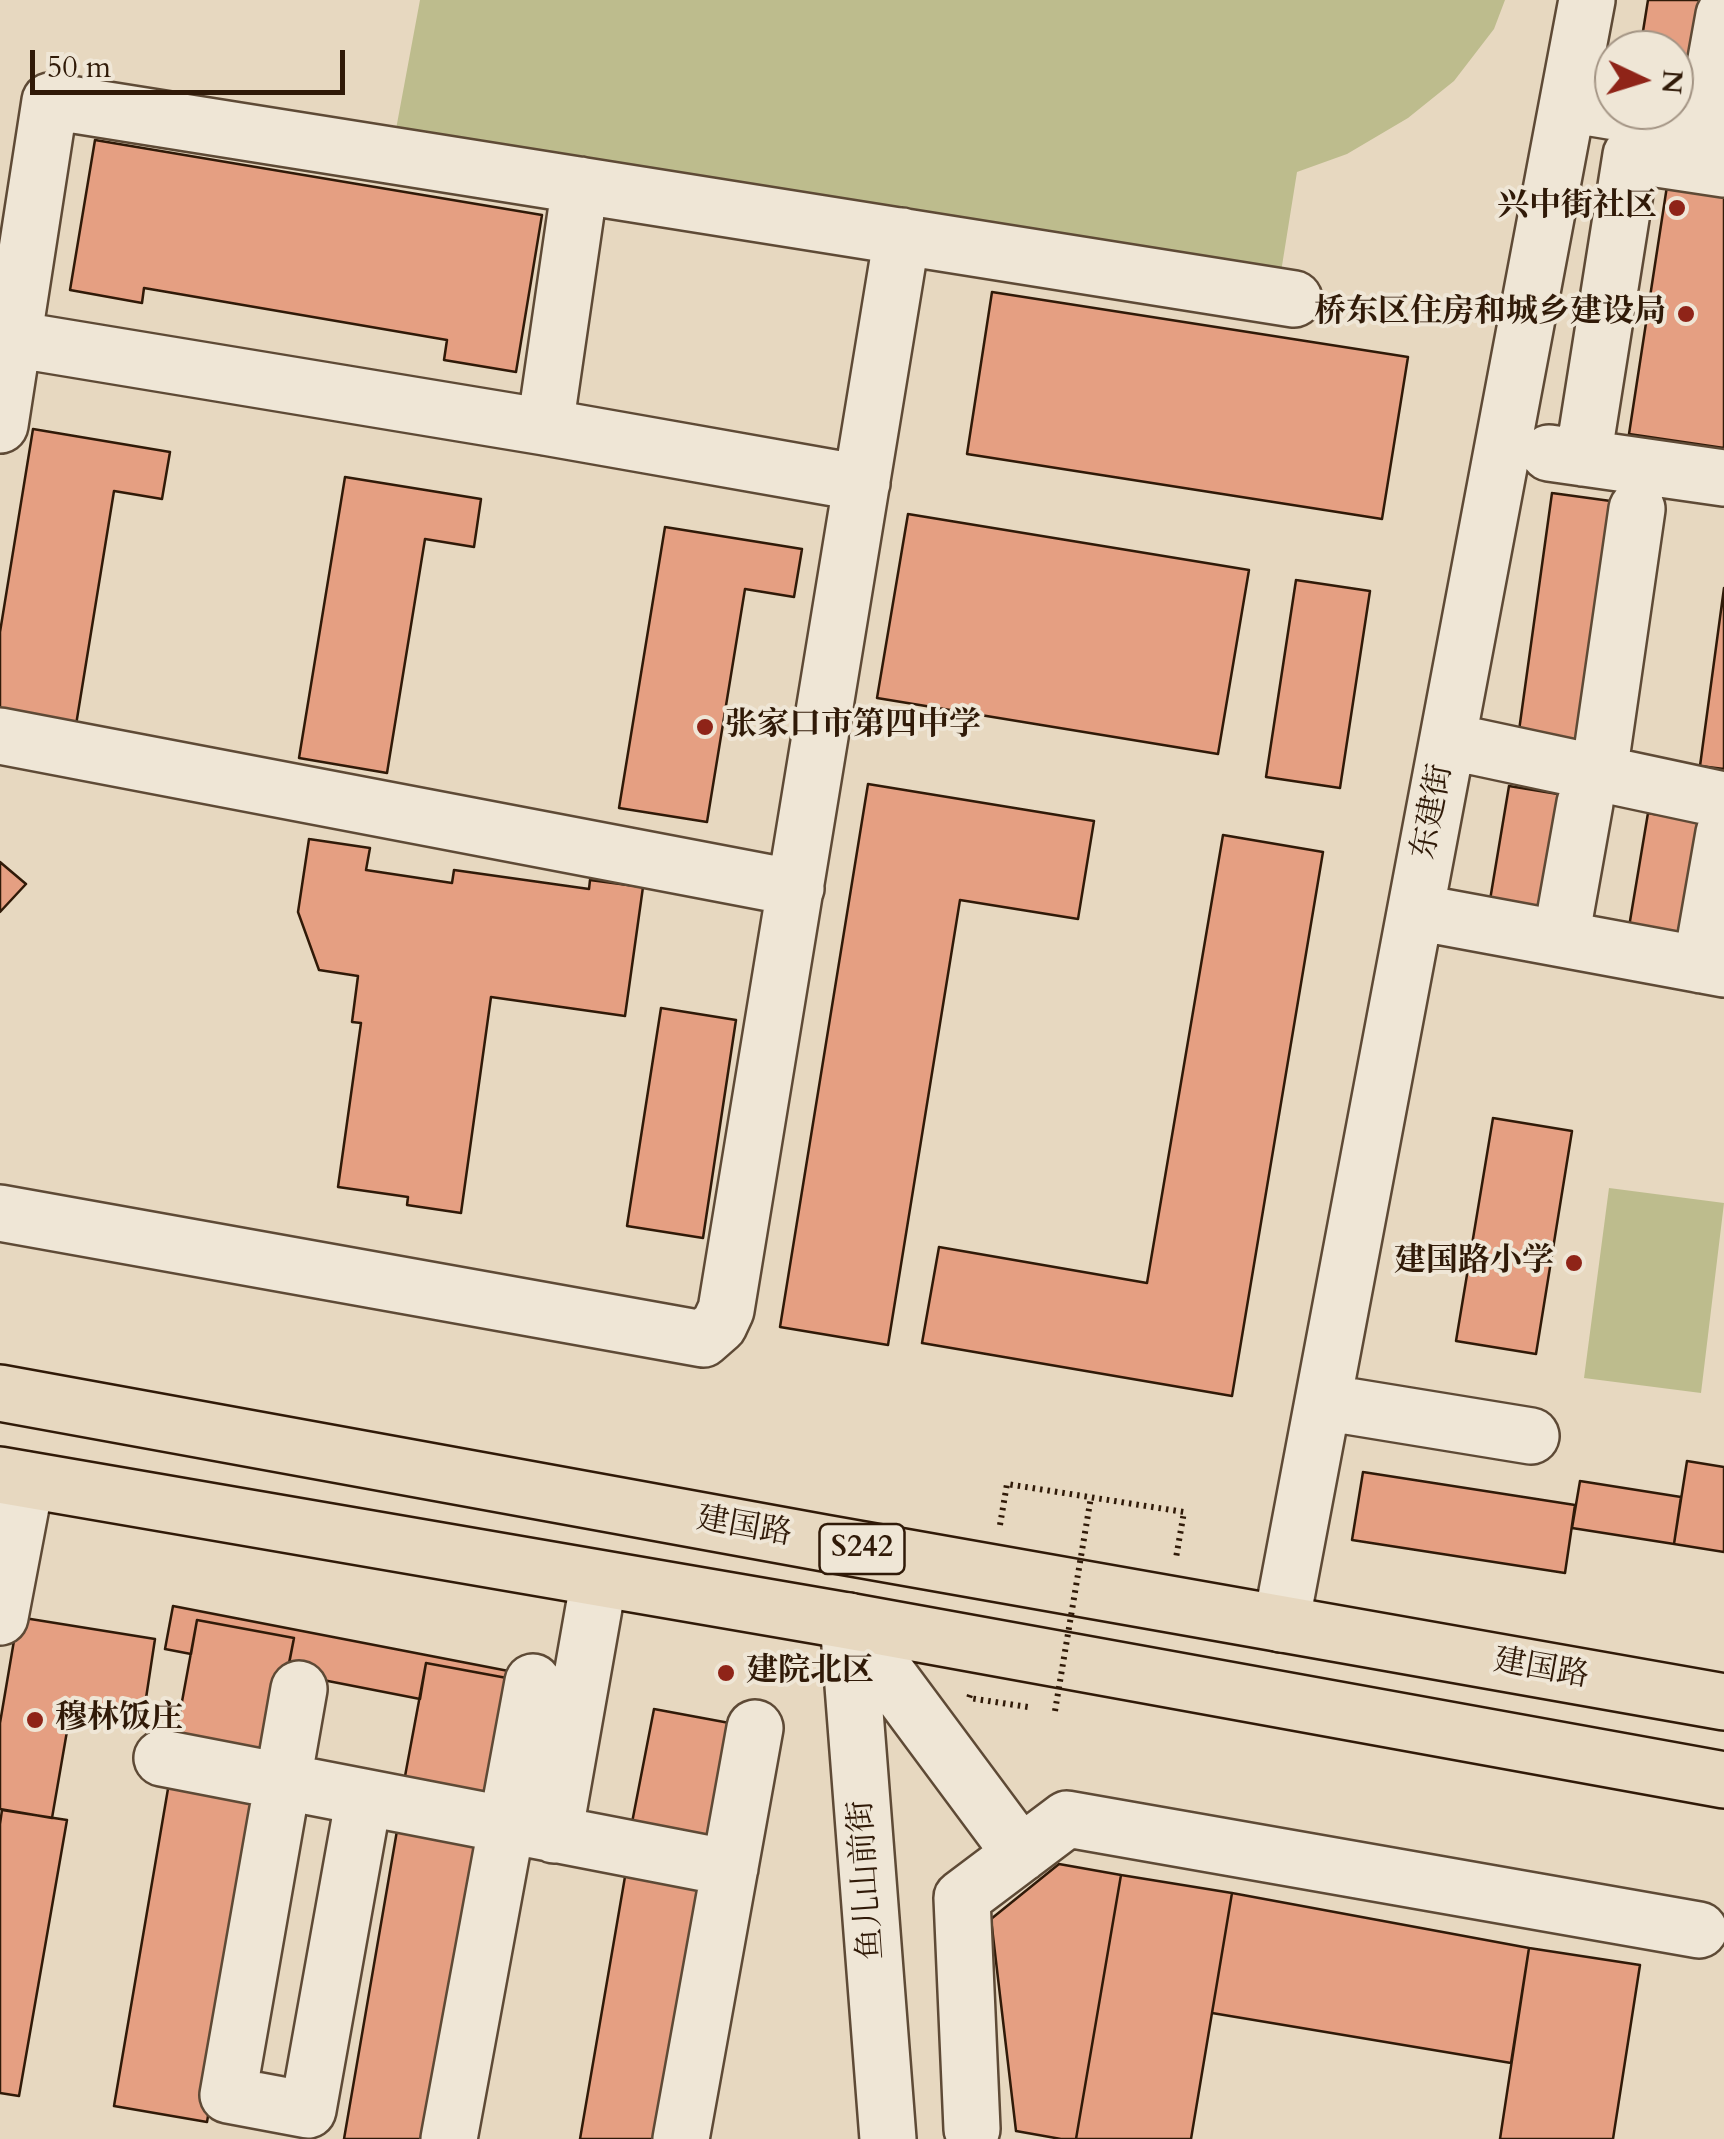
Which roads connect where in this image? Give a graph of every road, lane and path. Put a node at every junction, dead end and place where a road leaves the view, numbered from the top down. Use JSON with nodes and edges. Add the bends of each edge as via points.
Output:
{"nodes":[{"id":1,"x":1588,"y":0,"type":"edge"},
{"id":2,"x":1724,"y":14,"type":"edge"},
{"id":3,"x":1568,"y":104,"type":"junction"},
{"id":4,"x":1717,"y":142,"type":"edge"},
{"id":5,"x":580,"y":185,"type":"junction"},
{"id":6,"x":902,"y":236,"type":"junction"},
{"id":7,"x":1294,"y":300,"type":"dead end"},
{"id":8,"x":13,"y":339,"type":"junction"},
{"id":9,"x":0,"y":425,"type":"edge"},
{"id":10,"x":545,"y":427,"type":"junction"},
{"id":11,"x":1504,"y":446,"type":"junction"},
{"id":12,"x":1583,"y":458,"type":"junction"},
{"id":13,"x":1724,"y":478,"type":"edge"},
{"id":14,"x":862,"y":483,"type":"junction"},
{"id":15,"x":1637,"y":509,"type":"dead end"},
{"id":16,"x":0,"y":736,"type":"edge"},
{"id":17,"x":1448,"y":740,"type":"junction"},
{"id":18,"x":1592,"y":788,"type":"junction"},
{"id":19,"x":1724,"y":800,"type":"edge"},
{"id":20,"x":1724,"y":832,"type":"edge"},
{"id":21,"x":796,"y":888,"type":"junction"},
{"id":22,"x":1416,"y":912,"type":"junction"},
{"id":23,"x":1561,"y":938,"type":"junction"},
{"id":24,"x":1713,"y":967,"type":"edge"},
{"id":25,"x":0,"y":1214,"type":"edge"},
{"id":26,"x":0,"y":1393,"type":"edge"},
{"id":27,"x":1323,"y":1402,"type":"junction"},
{"id":28,"x":1531,"y":1436,"type":"dead end"},
{"id":29,"x":13,"y":1477,"type":"edge"},
{"id":30,"x":1007,"y":1484,"type":"dead end"},
{"id":31,"x":1091,"y":1497,"type":"junction"},
{"id":32,"x":1184,"y":1512,"type":"dead end"},
{"id":33,"x":599,"y":1579,"type":"junction"},
{"id":34,"x":0,"y":1617,"type":"edge"},
{"id":35,"x":848,"y":1622,"type":"junction"},
{"id":36,"x":1281,"y":1624,"type":"junction"},
{"id":37,"x":532,"y":1682,"type":"dead end"},
{"id":38,"x":300,"y":1689,"type":"dead end"},
{"id":39,"x":1724,"y":1702,"type":"edge"},
{"id":40,"x":1055,"y":1711,"type":"dead end"},
{"id":41,"x":755,"y":1728,"type":"dead end"},
{"id":42,"x":162,"y":1758,"type":"dead end"},
{"id":43,"x":1724,"y":1780,"type":"edge"},
{"id":44,"x":283,"y":1782,"type":"junction"},
{"id":45,"x":364,"y":1797,"type":"junction"},
{"id":46,"x":530,"y":1830,"type":"junction"},
{"id":47,"x":1021,"y":1854,"type":"junction"},
{"id":48,"x":730,"y":1868,"type":"junction"},
{"id":49,"x":1699,"y":1930,"type":"dead end"},
{"id":50,"x":972,"y":2130,"type":"dead end"},
{"id":51,"x":449,"y":2139,"type":"edge"},
{"id":52,"x":681,"y":2139,"type":"edge"},
{"id":53,"x":888,"y":2139,"type":"edge"}],
"edges":[{"from":1,"to":3,"type":"street","name":"东建街"},
{"from":2,"to":4,"type":"street"},
{"from":3,"to":4,"type":"street"},
{"from":3,"to":11,"type":"street","name":"东建街"},
{"from":4,"to":12,"type":"street","via":[[1631,155]]},
{"from":5,"to":6,"type":"street"},
{"from":5,"to":8,"type":"street","via":[[50,101]]},
{"from":5,"to":10,"type":"street"},
{"from":6,"to":7,"type":"street"},
{"from":6,"to":14,"type":"street"},
{"from":8,"to":9,"type":"street"},
{"from":8,"to":10,"type":"street"},
{"from":10,"to":14,"type":"street"},
{"from":11,"to":12,"type":"street"},
{"from":11,"to":17,"type":"street","name":"东建街"},
{"from":12,"to":13,"type":"street"},
{"from":14,"to":21,"type":"street"},
{"from":15,"to":18,"type":"street"},
{"from":16,"to":21,"type":"street"},
{"from":17,"to":18,"type":"street"},
{"from":17,"to":22,"type":"street","name":"东建街"},
{"from":18,"to":19,"type":"street"},
{"from":18,"to":23,"type":"street"},
{"from":20,"to":24,"type":"street"},
{"from":21,"to":25,"type":"street","via":[[726,1310],[703,1339]]},
{"from":22,"to":23,"type":"street"},
{"from":22,"to":27,"type":"street","name":"东建街"},
{"from":23,"to":24,"type":"street"},
{"from":26,"to":36,"type":"main road","name":"建国路","number":"S242"},
{"from":27,"to":28,"type":"street"},
{"from":27,"to":36,"type":"street","name":"东建街"},
{"from":29,"to":33,"type":"main road","number":"S242"},
{"from":29,"to":34,"type":"street"},
{"from":30,"to":31,"type":"path"},
{"from":31,"to":32,"type":"path"},
{"from":31,"to":40,"type":"path","bridge":true},
{"from":33,"to":35,"type":"main road","number":"S242"},
{"from":33,"to":46,"type":"street"},
{"from":35,"to":43,"type":"main road","number":"S242"},
{"from":35,"to":47,"type":"street"},
{"from":35,"to":53,"type":"street","name":"鱼儿山前街"},
{"from":36,"to":39,"type":"main road","name":"建国路","number":"S242"},
{"from":37,"to":46,"type":"street"},
{"from":38,"to":44,"type":"street"},
{"from":41,"to":48,"type":"street"},
{"from":42,"to":44,"type":"street"},
{"from":44,"to":45,"type":"street"},
{"from":44,"to":45,"type":"street","via":[[228,2096],[308,2110]]},
{"from":45,"to":46,"type":"street"},
{"from":46,"to":48,"type":"street"},
{"from":46,"to":51,"type":"street"},
{"from":47,"to":49,"type":"street","via":[[1067,1819]]},
{"from":47,"to":50,"type":"street","via":[[962,1898]]},
{"from":48,"to":52,"type":"street"}]}
